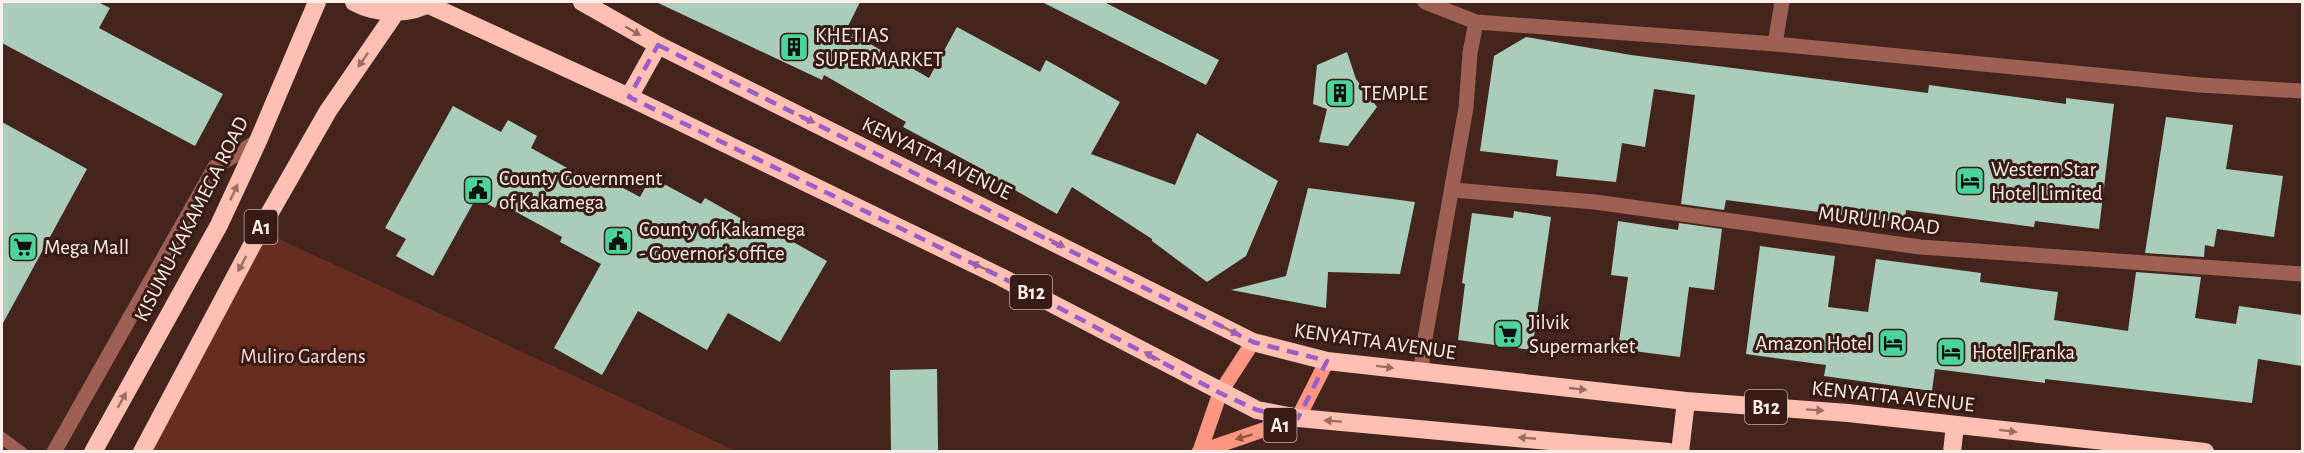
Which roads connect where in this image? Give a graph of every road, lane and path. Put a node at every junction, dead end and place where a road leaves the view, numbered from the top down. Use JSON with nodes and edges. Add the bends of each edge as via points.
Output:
{"nodes":[{"id":1,"x":317,"y":2,"type":"edge"},
{"id":2,"x":354,"y":2,"type":"edge"},
{"id":3,"x":582,"y":2,"type":"edge"},
{"id":4,"x":1425,"y":2,"type":"edge"},
{"id":5,"x":1782,"y":2,"type":"edge"},
{"id":6,"x":430,"y":3,"type":"edge"},
{"id":7,"x":396,"y":12,"type":"junction"},
{"id":8,"x":1476,"y":22,"type":"junction"},
{"id":9,"x":1775,"y":44,"type":"junction"},
{"id":10,"x":658,"y":45,"type":"junction"},
{"id":11,"x":2302,"y":91,"type":"edge"},
{"id":12,"x":629,"y":97,"type":"junction"},
{"id":13,"x":258,"y":141,"type":"junction"},
{"id":14,"x":1453,"y":190,"type":"junction"},
{"id":15,"x":2302,"y":274,"type":"edge"},
{"id":16,"x":1253,"y":342,"type":"junction"},
{"id":17,"x":1327,"y":361,"type":"junction"},
{"id":18,"x":1421,"y":372,"type":"junction"},
{"id":19,"x":1220,"y":393,"type":"junction"},
{"id":20,"x":1686,"y":401,"type":"junction"},
{"id":21,"x":1298,"y":418,"type":"junction"},
{"id":22,"x":1956,"y":425,"type":"junction"},
{"id":23,"x":2,"y":438,"type":"edge"},
{"id":24,"x":63,"y":444,"type":"edge"},
{"id":25,"x":1200,"y":451,"type":"edge"},
{"id":26,"x":21,"y":452,"type":"edge"},
{"id":27,"x":54,"y":452,"type":"edge"},
{"id":28,"x":93,"y":452,"type":"edge"},
{"id":29,"x":142,"y":452,"type":"edge"},
{"id":30,"x":1669,"y":452,"type":"edge"},
{"id":31,"x":1680,"y":452,"type":"edge"},
{"id":32,"x":1952,"y":452,"type":"edge"},
{"id":33,"x":2205,"y":452,"type":"edge"}],
"edges":[{"from":1,"to":13,"type":"highway","name":"KISUMU-KAKAMEGA ROAD","number":"A1"},
{"from":2,"to":7,"type":"highway"},
{"from":3,"to":10,"type":"highway","name":"KENYATTA AVENUE","number":"B12","one_way":true},
{"from":4,"to":8,"type":"street"},
{"from":5,"to":9,"type":"street"},
{"from":6,"to":7,"type":"highway"},
{"from":6,"to":12,"type":"highway","number":"B12"},
{"from":7,"to":29,"type":"highway","number":"A1","one_way":true,"via":[[328,111]]},
{"from":8,"to":9,"type":"street"},
{"from":8,"to":14,"type":"street"},
{"from":9,"to":11,"type":"street","via":[[2200,85]]},
{"from":10,"to":12,"type":"highway"},
{"from":10,"to":16,"type":"highway","name":"KENYATTA AVENUE","number":"B12","one_way":true},
{"from":19,"to":12,"type":"highway","number":"B12","one_way":true,"via":[[1001,277]]},
{"from":13,"to":24,"type":"street","via":[[215,166]]},
{"from":28,"to":13,"type":"highway","name":"KISUMU-KAKAMEGA ROAD","number":"A1","one_way":true,"via":[[219,225]]},
{"from":14,"to":15,"type":"street","name":"MURULI ROAD","via":[[1595,202],[1920,247]]},
{"from":14,"to":18,"type":"street"},
{"from":16,"to":17,"type":"highway","name":"KENYATTA AVENUE","number":"B12"},
{"from":16,"to":19,"type":"main road","number":"A1"},
{"from":17,"to":18,"type":"highway","name":"KENYATTA AVENUE","number":"B12","one_way":true},
{"from":17,"to":21,"type":"main road","number":"A1"},
{"from":18,"to":20,"type":"highway","name":"KENYATTA AVENUE","number":"B12","one_way":true},
{"from":19,"to":21,"type":"highway","number":"B12","via":[[1257,410]]},
{"from":19,"to":25,"type":"main road","number":"A1"},
{"from":20,"to":22,"type":"highway","name":"KENYATTA AVENUE","number":"B12","one_way":true,"via":[[1848,412]]},
{"from":20,"to":31,"type":"highway"},
{"from":21,"to":25,"type":"main road","number":"A1","one_way":true},
{"from":30,"to":21,"type":"highway","number":"B12","one_way":true},
{"from":22,"to":32,"type":"highway"},
{"from":22,"to":33,"type":"highway","name":"KENYATTA AVENUE","number":"B12","one_way":true},
{"from":23,"to":26,"type":"lane"},
{"from":24,"to":27,"type":"street"}]}
